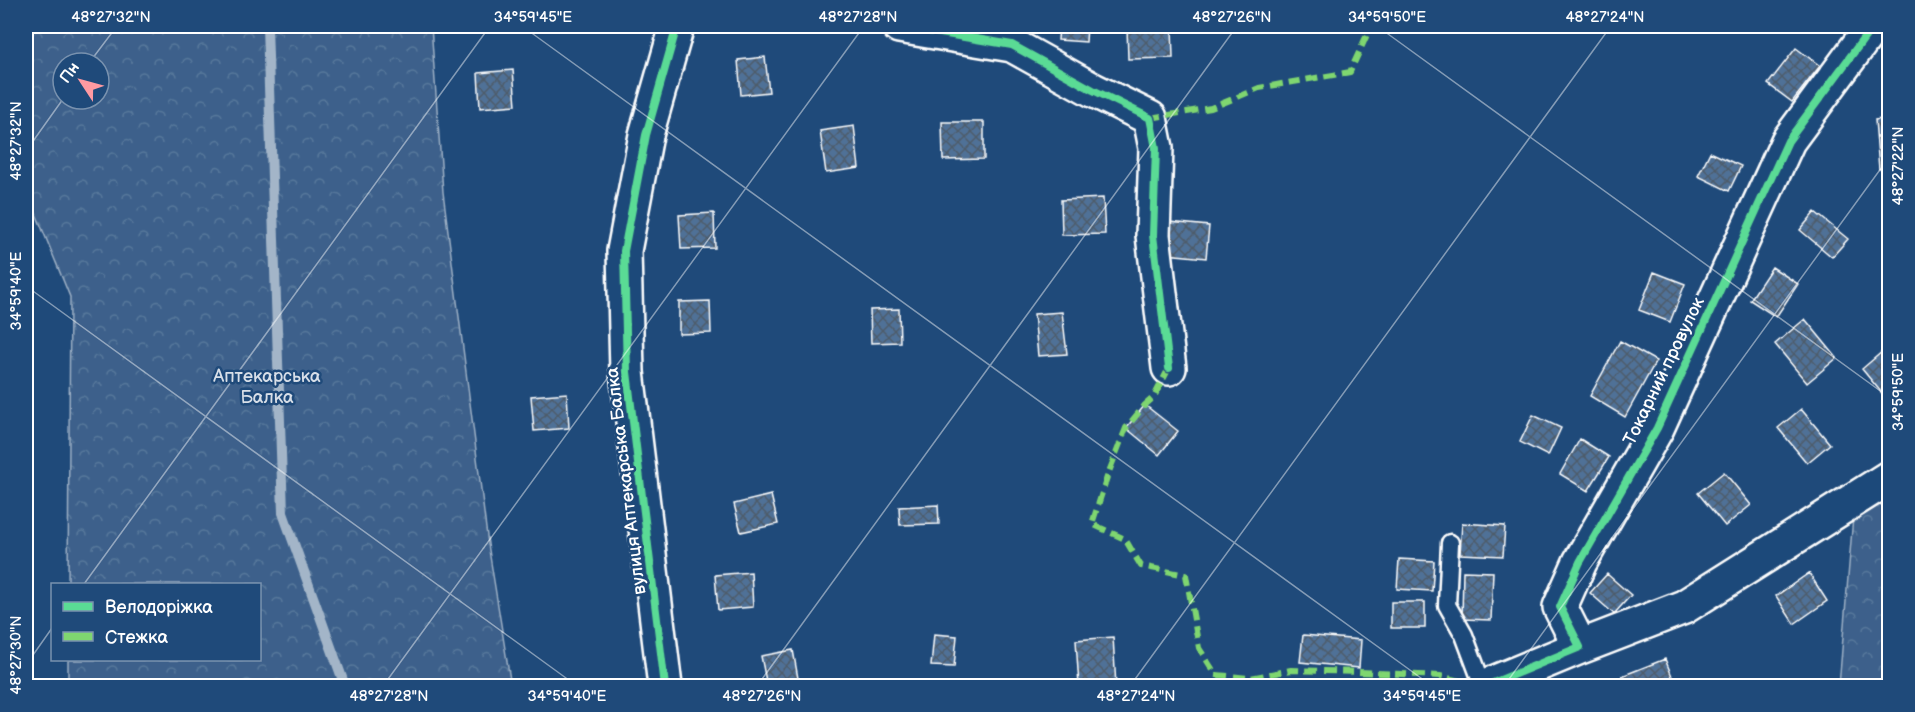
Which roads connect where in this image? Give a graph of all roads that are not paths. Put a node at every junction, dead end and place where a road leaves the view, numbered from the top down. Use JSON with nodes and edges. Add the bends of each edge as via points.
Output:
{"nodes":[{"id":1,"x":677,"y":26,"type":"edge"},
{"id":2,"x":898,"y":26,"type":"edge"},
{"id":3,"x":1873,"y":26,"type":"edge"},
{"id":4,"x":1012,"y":35,"type":"edge"},
{"id":5,"x":1169,"y":368,"type":"dead end"},
{"id":6,"x":1890,"y":477,"type":"edge"},
{"id":7,"x":1450,"y":543,"type":"dead end"},
{"id":8,"x":1580,"y":647,"type":"junction"},
{"id":9,"x":665,"y":687,"type":"edge"},
{"id":10,"x":1485,"y":687,"type":"edge"}],
"edges":[{"from":1,"to":9,"type":"street","name":"вулиця Аптекарська Балка","via":[[646,135],[624,251],[627,372]]},
{"from":2,"to":4,"type":"street"},
{"from":3,"to":8,"type":"street","name":"Токарний провулок","via":[[1788,141],[1657,428],[1580,562],[1560,607]]},
{"from":4,"to":5,"type":"street","via":[[1093,90],[1150,118],[1156,148],[1153,235]]},
{"from":6,"to":8,"type":"street","via":[[1684,607]]},
{"from":7,"to":10,"type":"lane","via":[[1447,605]]},
{"from":8,"to":10,"type":"street"}]}
